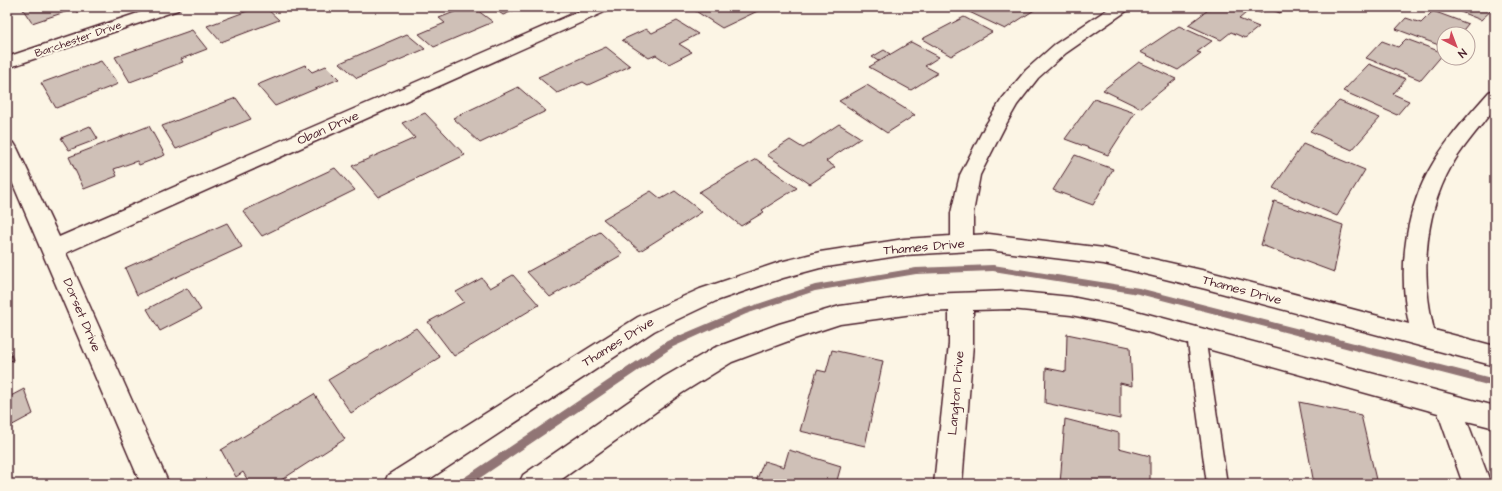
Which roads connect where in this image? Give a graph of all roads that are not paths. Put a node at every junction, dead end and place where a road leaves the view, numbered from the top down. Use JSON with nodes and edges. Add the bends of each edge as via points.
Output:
{"nodes":[{"id":1,"x":172,"y":7,"type":"edge"},
{"id":2,"x":603,"y":7,"type":"edge"},
{"id":3,"x":1122,"y":7,"type":"edge"},
{"id":4,"x":7,"y":63,"type":"edge"},
{"id":5,"x":1495,"y":96,"type":"edge"},
{"id":6,"x":7,"y":148,"type":"edge"},
{"id":7,"x":962,"y":243,"type":"junction"},
{"id":8,"x":53,"y":248,"type":"junction"},
{"id":9,"x":961,"y":302,"type":"junction"},
{"id":10,"x":1196,"y":336,"type":"junction"},
{"id":11,"x":1424,"y":338,"type":"junction"},
{"id":12,"x":1495,"y":356,"type":"edge"},
{"id":13,"x":1448,"y":404,"type":"junction"},
{"id":14,"x":1495,"y":417,"type":"edge"},
{"id":15,"x":155,"y":484,"type":"edge"},
{"id":16,"x":398,"y":484,"type":"edge"},
{"id":17,"x":533,"y":484,"type":"edge"},
{"id":18,"x":948,"y":484,"type":"edge"},
{"id":19,"x":1217,"y":484,"type":"edge"},
{"id":20,"x":1477,"y":484,"type":"edge"}],
"edges":[{"from":1,"to":4,"type":"street","name":"Barchester Drive"},
{"from":2,"to":8,"type":"street","name":"Oban Drive"},
{"from":3,"to":7,"type":"street","via":[[1060,49],[1032,74],[1009,103],[970,175],[962,213]]},
{"from":5,"to":11,"type":"street","via":[[1459,139],[1438,172],[1421,212],[1416,262],[1418,309]]},
{"from":6,"to":8,"type":"street","name":"Dorset Drive"},
{"from":7,"to":11,"type":"street","name":"Thames Drive","via":[[988,242],[1104,256],[1206,280]]},
{"from":7,"to":16,"type":"street","name":"Thames Drive","via":[[904,247],[820,260],[780,270],[708,295],[646,324]]},
{"from":8,"to":15,"type":"street","name":"Dorset Drive"},
{"from":9,"to":10,"type":"street","via":[[1010,300],[1072,306],[1125,316]]},
{"from":9,"to":17,"type":"street","via":[[927,303],[840,315],[724,355],[673,385]]},
{"from":9,"to":18,"type":"street","name":"Langton Drive","via":[[961,344]]},
{"from":10,"to":13,"type":"street"},
{"from":10,"to":19,"type":"lane"},
{"from":11,"to":12,"type":"street","name":"Thames Drive"},
{"from":13,"to":14,"type":"street"},
{"from":13,"to":20,"type":"street"}]}
